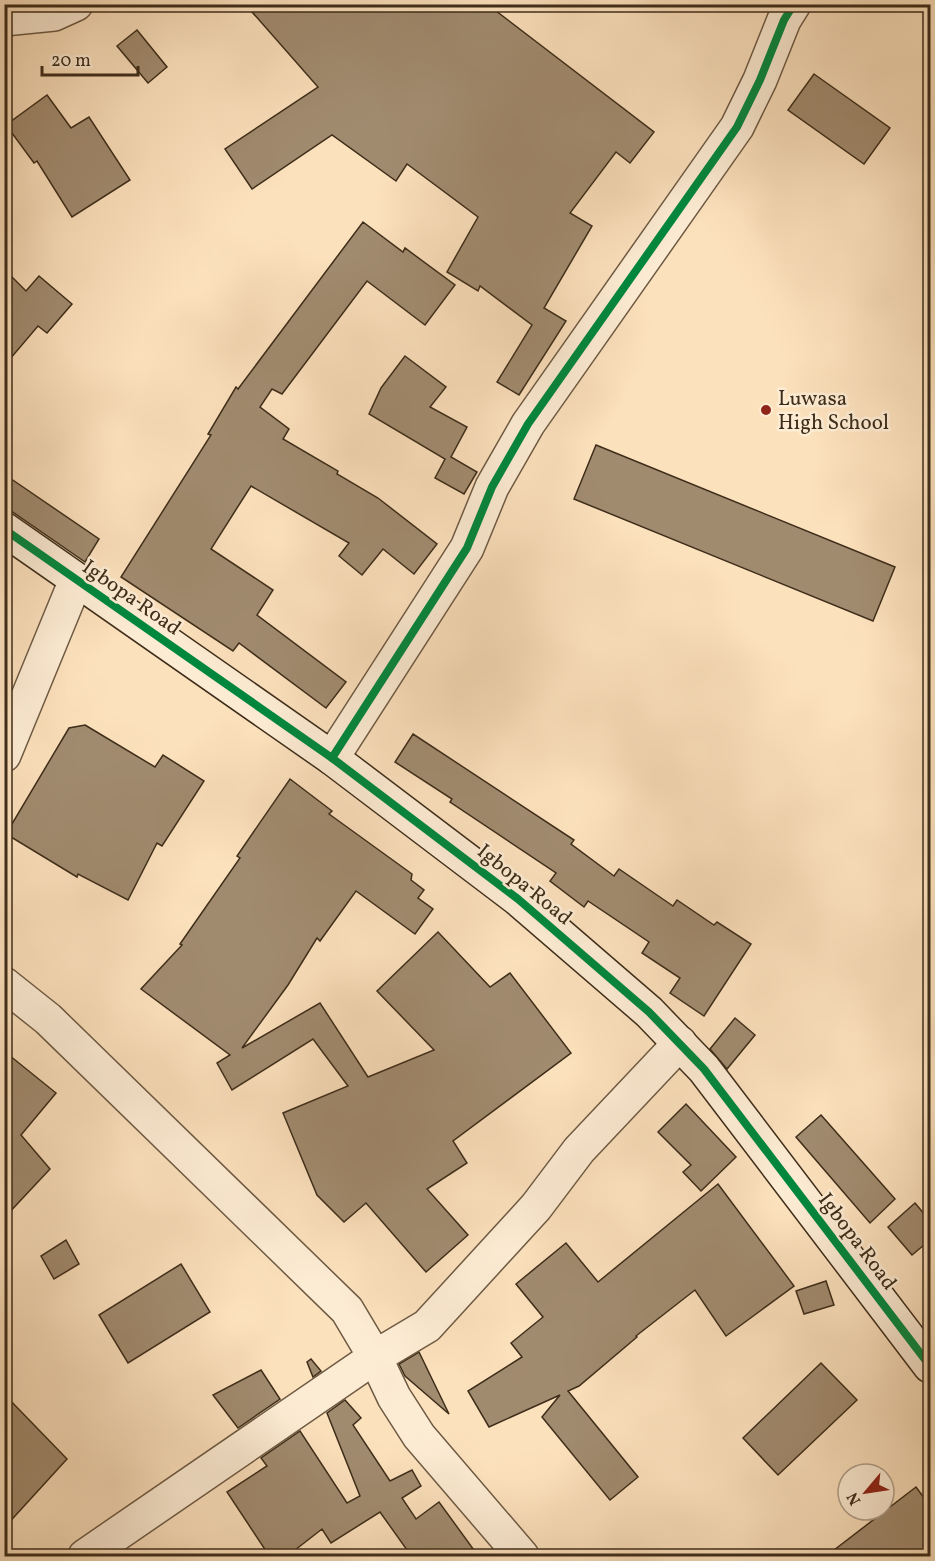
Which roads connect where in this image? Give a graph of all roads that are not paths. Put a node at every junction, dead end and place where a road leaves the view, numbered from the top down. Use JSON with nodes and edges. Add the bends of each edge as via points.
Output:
{"nodes":[{"id":1,"x":76,"y":4,"type":"edge"},
{"id":2,"x":794,"y":4,"type":"edge"},
{"id":3,"x":4,"y":19,"type":"edge"},
{"id":4,"x":4,"y":529,"type":"edge"},
{"id":5,"x":76,"y":580,"type":"junction"},
{"id":6,"x":4,"y":755,"type":"edge"},
{"id":7,"x":332,"y":758,"type":"junction"},
{"id":8,"x":4,"y":984,"type":"edge"},
{"id":9,"x":680,"y":1043,"type":"junction"},
{"id":10,"x":375,"y":1357,"type":"junction"},
{"id":11,"x":930,"y":1366,"type":"edge"},
{"id":12,"x":85,"y":1557,"type":"edge"},
{"id":13,"x":522,"y":1557,"type":"edge"}],
"edges":[{"from":1,"to":3,"type":"street","via":[[54,14]]},
{"from":2,"to":7,"type":"street","via":[[737,127],[528,424],[492,487],[467,548]]},
{"from":4,"to":5,"type":"street","name":"Igbopa Road"},
{"from":5,"to":6,"type":"street"},
{"from":5,"to":7,"type":"street","name":"Igbopa Road"},
{"from":7,"to":9,"type":"street","name":"Igbopa Road","via":[[518,899],[650,1012]]},
{"from":8,"to":10,"type":"street","via":[[48,1019],[347,1310]]},
{"from":9,"to":10,"type":"street","via":[[579,1150],[536,1207],[426,1326]]},
{"from":9,"to":11,"type":"street","name":"Igbopa Road","via":[[704,1069]]},
{"from":10,"to":12,"type":"street"},
{"from":10,"to":13,"type":"street","via":[[419,1436]]}]}
